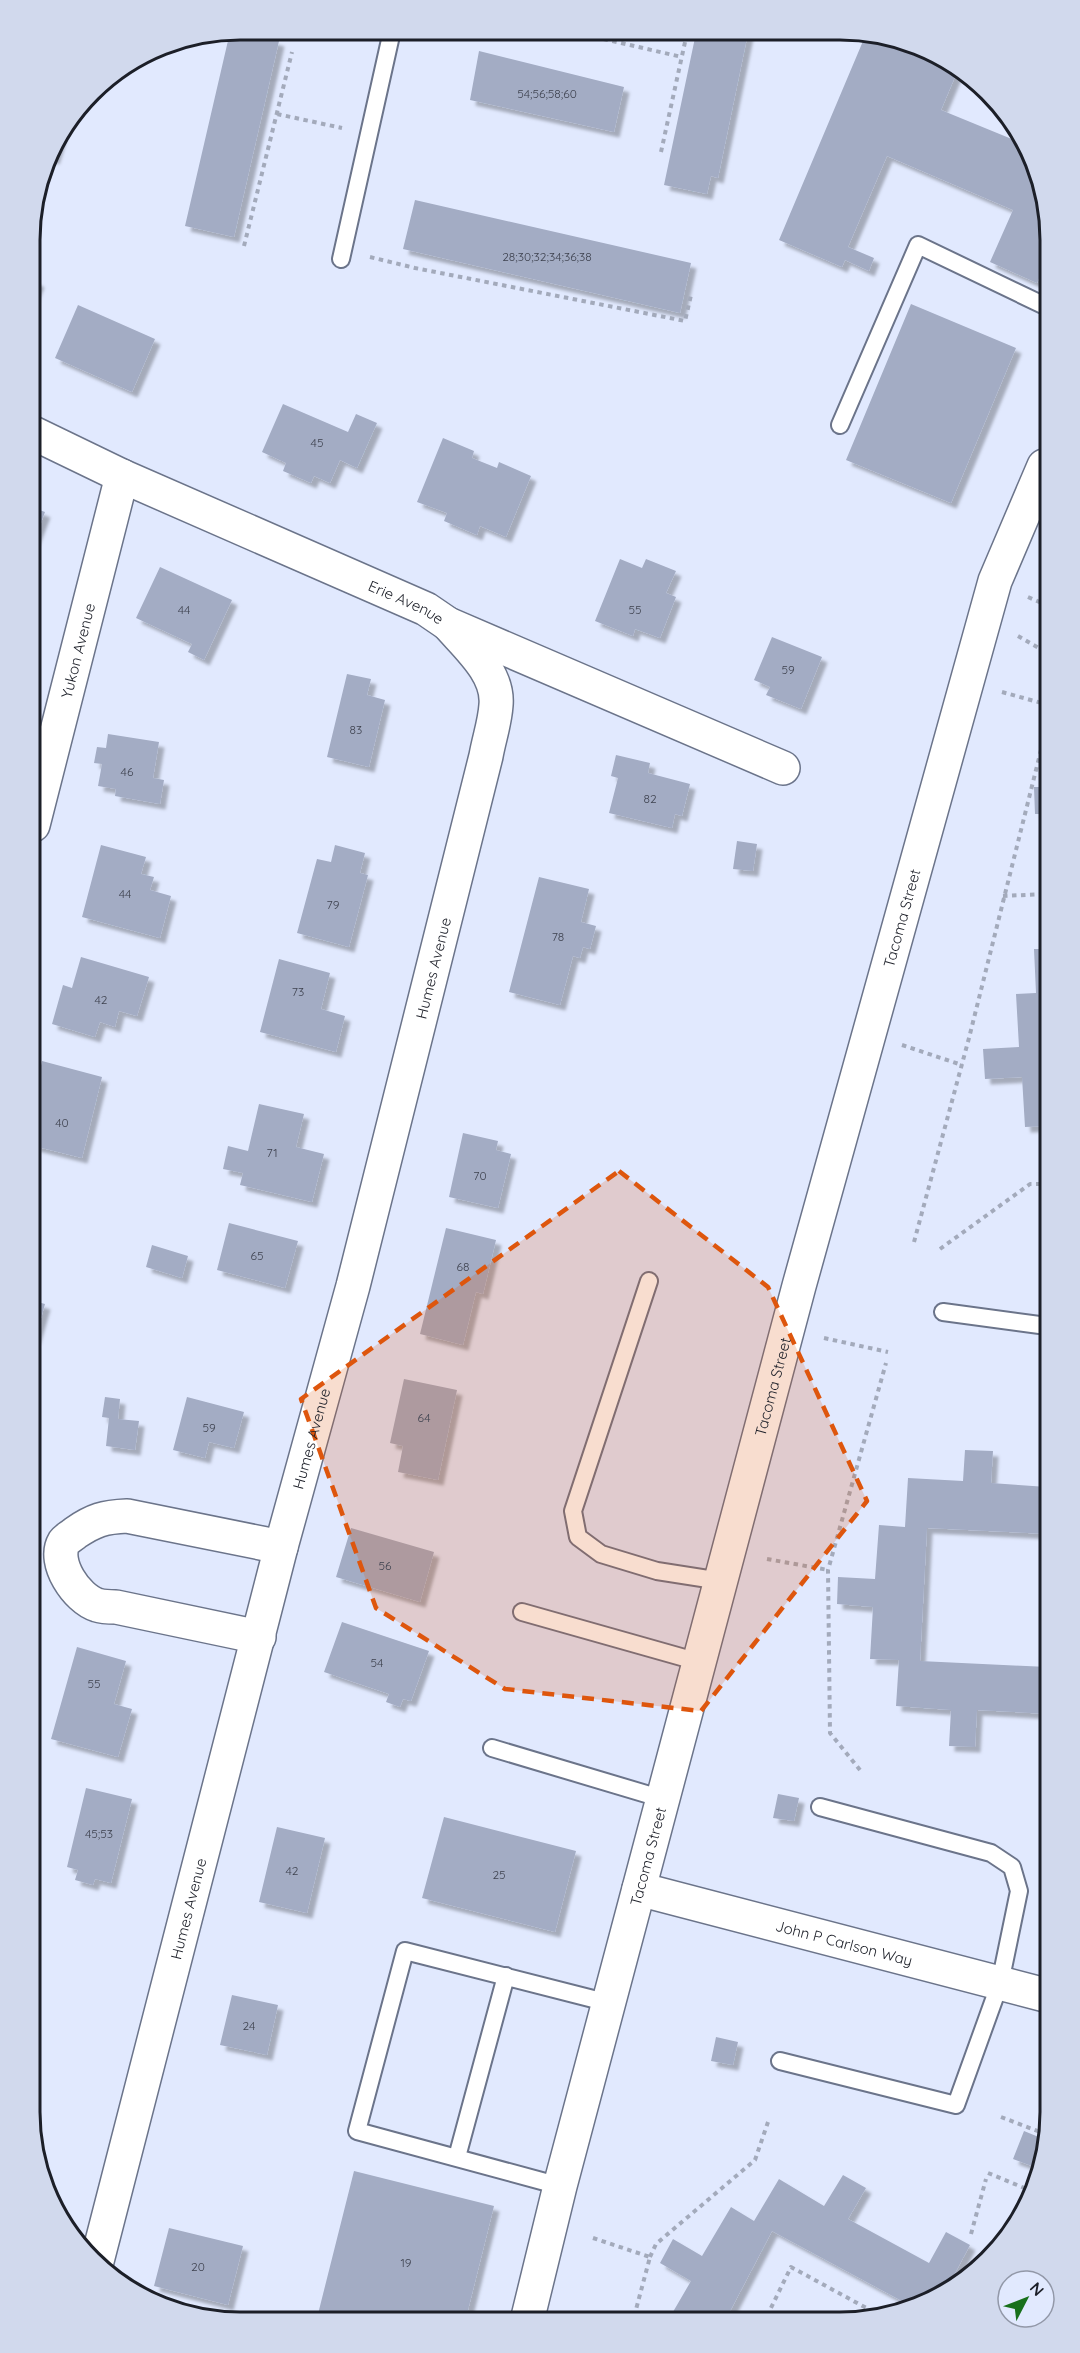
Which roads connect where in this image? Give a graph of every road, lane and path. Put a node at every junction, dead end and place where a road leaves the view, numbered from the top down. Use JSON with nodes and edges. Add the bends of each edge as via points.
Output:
{"nodes":[{"id":1,"x":609,"y":40,"type":"edge"},
{"id":2,"x":685,"y":40,"type":"edge"},
{"id":3,"x":390,"y":41,"type":"edge"},
{"id":4,"x":292,"y":52,"type":"dead end"},
{"id":5,"x":682,"y":57,"type":"junction"},
{"id":6,"x":276,"y":114,"type":"junction"},
{"id":7,"x":370,"y":134,"type":"junction"},
{"id":8,"x":661,"y":152,"type":"dead end"},
{"id":9,"x":244,"y":246,"type":"dead end"},
{"id":10,"x":342,"y":254,"type":"joint"},
{"id":11,"x":691,"y":295,"type":"dead end"},
{"id":12,"x":1040,"y":304,"type":"edge"},
{"id":13,"x":840,"y":425,"type":"dead end"},
{"id":14,"x":41,"y":437,"type":"edge"},
{"id":15,"x":122,"y":476,"type":"junction"},
{"id":16,"x":1040,"y":476,"type":"edge"},
{"id":17,"x":448,"y":624,"type":"junction"},
{"id":18,"x":1017,"y":636,"type":"dead end"},
{"id":19,"x":1040,"y":649,"type":"edge"},
{"id":20,"x":1000,"y":691,"type":"dead end"},
{"id":21,"x":1040,"y":702,"type":"edge"},
{"id":22,"x":1040,"y":754,"type":"edge"},
{"id":23,"x":783,"y":768,"type":"dead end"},
{"id":24,"x":41,"y":795,"type":"edge"},
{"id":25,"x":1040,"y":894,"type":"edge"},
{"id":26,"x":1003,"y":896,"type":"junction"},
{"id":27,"x":901,"y":1045,"type":"dead end"},
{"id":28,"x":962,"y":1065,"type":"junction"},
{"id":29,"x":1039,"y":1184,"type":"edge"},
{"id":30,"x":914,"y":1242,"type":"dead end"},
{"id":31,"x":940,"y":1249,"type":"dead end"},
{"id":32,"x":649,"y":1281,"type":"dead end"},
{"id":33,"x":943,"y":1312,"type":"dead end"},
{"id":34,"x":1039,"y":1325,"type":"edge"},
{"id":35,"x":824,"y":1338,"type":"dead end"},
{"id":36,"x":888,"y":1352,"type":"dead end"},
{"id":37,"x":886,"y":1363,"type":"dead end"},
{"id":38,"x":281,"y":1547,"type":"junction"},
{"id":39,"x":767,"y":1559,"type":"dead end"},
{"id":40,"x":828,"y":1570,"type":"junction"},
{"id":41,"x":721,"y":1581,"type":"junction"},
{"id":42,"x":522,"y":1612,"type":"dead end"},
{"id":43,"x":258,"y":1637,"type":"junction"},
{"id":44,"x":699,"y":1662,"type":"junction"},
{"id":45,"x":492,"y":1748,"type":"dead end"},
{"id":46,"x":860,"y":1770,"type":"dead end"},
{"id":47,"x":663,"y":1799,"type":"junction"},
{"id":48,"x":820,"y":1807,"type":"dead end"},
{"id":49,"x":639,"y":1889,"type":"junction"},
{"id":50,"x":506,"y":1976,"type":"junction"},
{"id":51,"x":1000,"y":1983,"type":"junction"},
{"id":52,"x":1039,"y":1993,"type":"edge"},
{"id":53,"x":609,"y":2003,"type":"junction"},
{"id":54,"x":780,"y":2061,"type":"dead end"},
{"id":55,"x":1002,"y":2117,"type":"dead end"},
{"id":56,"x":768,"y":2122,"type":"dead end"},
{"id":57,"x":1038,"y":2131,"type":"edge"},
{"id":58,"x":457,"y":2157,"type":"junction"},
{"id":59,"x":988,"y":2173,"type":"dead end"},
{"id":60,"x":986,"y":2179,"type":"dead end"},
{"id":61,"x":560,"y":2186,"type":"junction"},
{"id":62,"x":1024,"y":2188,"type":"edge"},
{"id":63,"x":971,"y":2234,"type":"dead end"},
{"id":64,"x":592,"y":2238,"type":"dead end"},
{"id":65,"x":99,"y":2253,"type":"edge"},
{"id":66,"x":650,"y":2257,"type":"junction"},
{"id":67,"x":870,"y":2310,"type":"edge"},
{"id":68,"x":529,"y":2312,"type":"edge"},
{"id":69,"x":635,"y":2312,"type":"edge"},
{"id":70,"x":769,"y":2312,"type":"edge"}],
"edges":[{"from":1,"to":5,"type":"path"},
{"from":2,"to":5,"type":"path"},
{"from":3,"to":7,"type":"lane"},
{"from":4,"to":6,"type":"path"},
{"from":5,"to":8,"type":"path"},
{"from":6,"to":7,"type":"path"},
{"from":6,"to":9,"type":"path"},
{"from":7,"to":10,"type":"lane"},
{"from":10,"to":11,"type":"path","via":[[685,321]]},
{"from":12,"to":13,"type":"lane","via":[[918,245]]},
{"from":14,"to":15,"type":"street","name":"Erie Avenue"},
{"from":15,"to":17,"type":"street","name":"Erie Avenue","via":[[426,609]]},
{"from":15,"to":24,"type":"street","name":"Yukon Avenue"},
{"from":16,"to":41,"type":"street","name":"Tacoma Street","via":[[996,581],[802,1274]]},
{"from":17,"to":23,"type":"street","name":"Erie Avenue"},
{"from":17,"to":38,"type":"street","name":"Humes Avenue","via":[[492,678],[497,703],[353,1286]]},
{"from":18,"to":19,"type":"path"},
{"from":20,"to":21,"type":"path"},
{"from":22,"to":26,"type":"path"},
{"from":25,"to":26,"type":"path"},
{"from":26,"to":28,"type":"path"},
{"from":27,"to":28,"type":"path"},
{"from":28,"to":30,"type":"path"},
{"from":29,"to":31,"type":"path","via":[[1030,1184]]},
{"from":32,"to":41,"type":"lane","via":[[573,1511],[578,1537],[601,1554],[657,1571]]},
{"from":33,"to":34,"type":"lane"},
{"from":35,"to":36,"type":"path"},
{"from":37,"to":40,"type":"path"},
{"from":38,"to":43,"type":"street","name":"Humes Avenue"},
{"from":38,"to":43,"type":"street","via":[[127,1516],[104,1517],[65,1541],[60,1557],[66,1576],[95,1605]]},
{"from":39,"to":40,"type":"path"},
{"from":40,"to":46,"type":"path","via":[[830,1733]]},
{"from":41,"to":44,"type":"street","name":"Tacoma Street"},
{"from":42,"to":44,"type":"lane"},
{"from":43,"to":65,"type":"street","name":"Humes Avenue"},
{"from":44,"to":47,"type":"street","name":"Tacoma Street"},
{"from":45,"to":47,"type":"lane"},
{"from":47,"to":49,"type":"street","name":"Tacoma Street"},
{"from":48,"to":51,"type":"lane","via":[[991,1853],[1012,1867],[1019,1891]]},
{"from":49,"to":51,"type":"street","name":"John P Carlson Way"},
{"from":49,"to":53,"type":"street","name":"Tacoma Street"},
{"from":50,"to":53,"type":"lane"},
{"from":50,"to":58,"type":"lane"},
{"from":50,"to":58,"type":"lane","via":[[405,1951],[357,2131]]},
{"from":51,"to":52,"type":"street","name":"John P Carlson Way"},
{"from":51,"to":54,"type":"lane","via":[[956,2105]]},
{"from":53,"to":61,"type":"street","name":"Tacoma Street"},
{"from":55,"to":57,"type":"path"},
{"from":56,"to":66,"type":"path","via":[[755,2160],[656,2244]]},
{"from":58,"to":61,"type":"lane"},
{"from":59,"to":62,"type":"path"},
{"from":60,"to":63,"type":"path"},
{"from":61,"to":68,"type":"street","name":"Tacoma Street"},
{"from":64,"to":66,"type":"path"},
{"from":66,"to":69,"type":"path"},
{"from":67,"to":70,"type":"path","via":[[791,2267]]}]}
